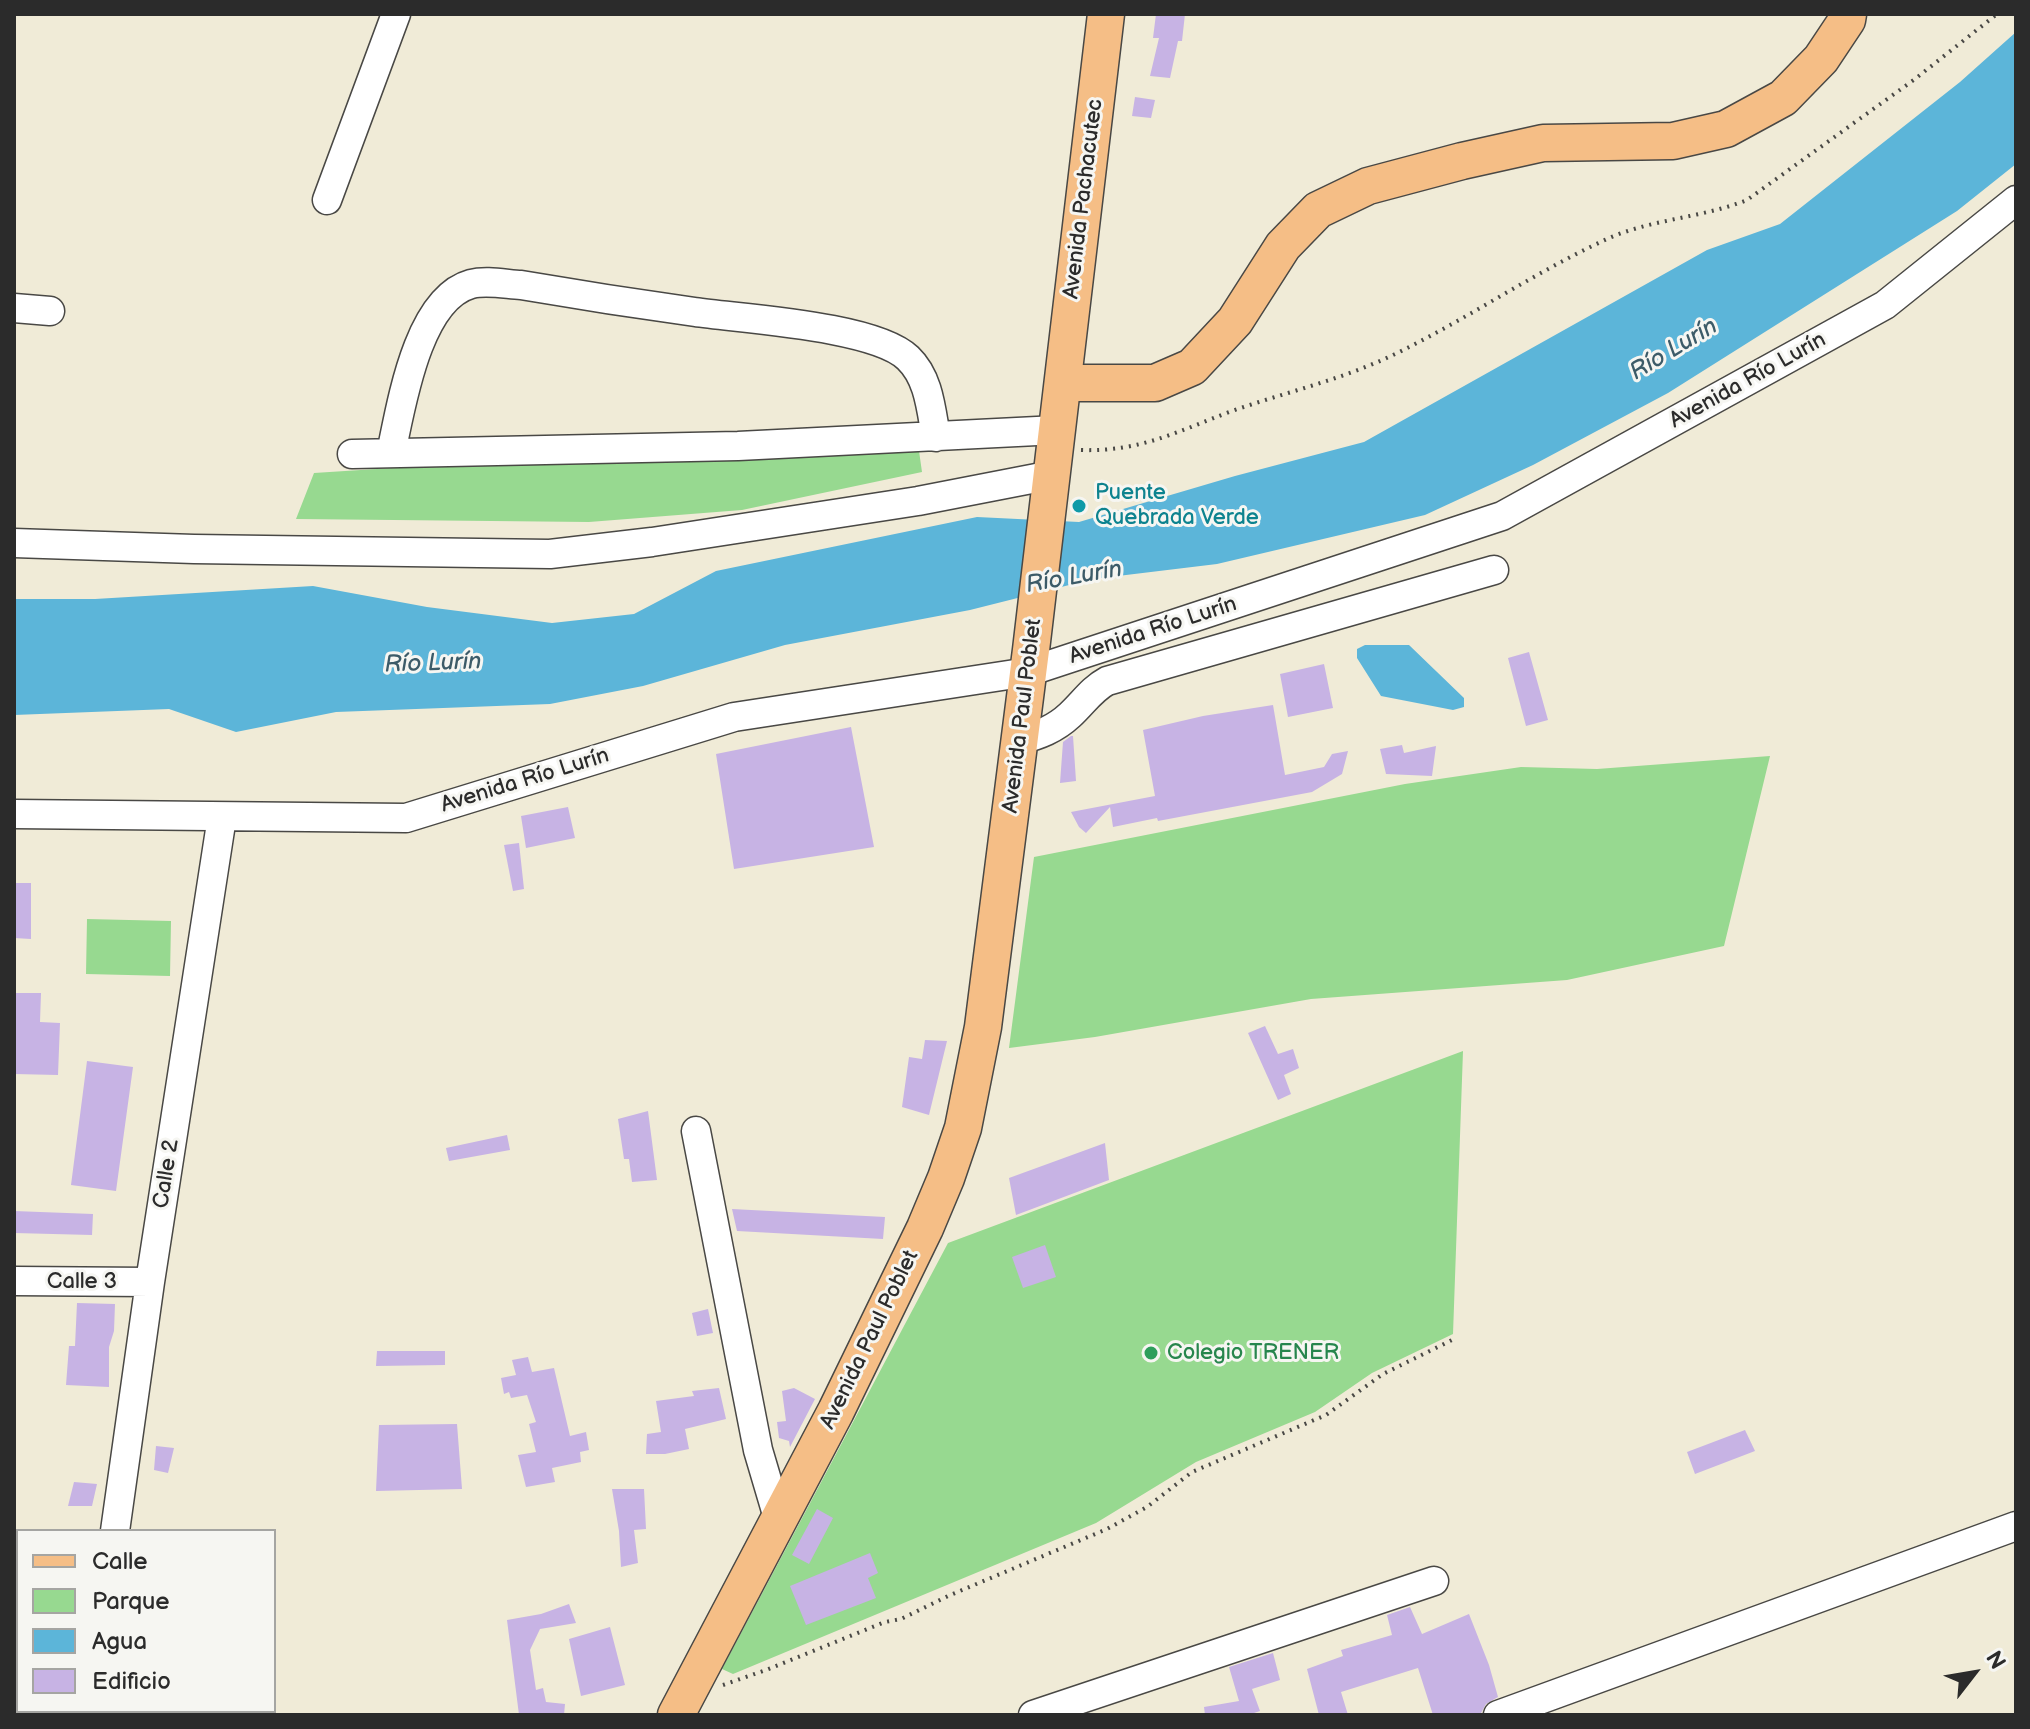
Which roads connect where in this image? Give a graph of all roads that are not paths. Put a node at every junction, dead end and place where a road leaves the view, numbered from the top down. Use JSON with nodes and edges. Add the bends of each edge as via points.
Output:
{"nodes":[{"id":1,"x":396,"y":14,"type":"edge"},
{"id":2,"x":1106,"y":14,"type":"edge"},
{"id":3,"x":1848,"y":14,"type":"edge"},
{"id":4,"x":327,"y":200,"type":"dead end"},
{"id":5,"x":2016,"y":200,"type":"edge"},
{"id":6,"x":14,"y":308,"type":"edge"},
{"id":7,"x":50,"y":311,"type":"dead end"},
{"id":8,"x":1063,"y":383,"type":"junction"},
{"id":9,"x":936,"y":437,"type":"junction"},
{"id":10,"x":391,"y":453,"type":"junction"},
{"id":11,"x":352,"y":454,"type":"dead end"},
{"id":12,"x":1054,"y":462,"type":"junction"},
{"id":13,"x":14,"y":543,"type":"edge"},
{"id":14,"x":1494,"y":570,"type":"dead end"},
{"id":15,"x":1030,"y":661,"type":"junction"},
{"id":16,"x":1020,"y":740,"type":"junction"},
{"id":17,"x":14,"y":814,"type":"edge"},
{"id":18,"x":222,"y":817,"type":"junction"},
{"id":19,"x":696,"y":1131,"type":"dead end"},
{"id":20,"x":14,"y":1281,"type":"edge"},
{"id":21,"x":150,"y":1282,"type":"junction"},
{"id":22,"x":779,"y":1521,"type":"junction"},
{"id":23,"x":2016,"y":1526,"type":"edge"},
{"id":24,"x":115,"y":1529,"type":"edge"},
{"id":25,"x":1434,"y":1581,"type":"dead end"},
{"id":26,"x":682,"y":1704,"type":"edge"},
{"id":27,"x":1033,"y":1715,"type":"edge"},
{"id":28,"x":1498,"y":1715,"type":"edge"}],
"edges":[{"from":1,"to":4,"type":"street"},
{"from":2,"to":8,"type":"main road","name":"Avenida Pachacutec"},
{"from":3,"to":8,"type":"main road","via":[[1821,59],[1783,98],[1726,129],[1673,141],[1543,143],[1368,186],[1318,210],[1283,246],[1235,321],[1192,367],[1155,383]]},
{"from":5,"to":15,"type":"street","name":"Avenida Río Lurín","via":[[1885,305],[1502,516]]},
{"from":6,"to":7,"type":"street"},
{"from":8,"to":12,"type":"main road","name":"Avenida Paul Poblet"},
{"from":9,"to":10,"type":"street"},
{"from":9,"to":10,"type":"street","via":[[921,375],[908,358],[878,340],[479,282],[454,293],[426,326],[407,376]]},
{"from":9,"to":12,"type":"street"},
{"from":10,"to":11,"type":"street"},
{"from":12,"to":13,"type":"street","via":[[918,501],[550,554]]},
{"from":12,"to":15,"type":"main road","name":"Avenida Paul Poblet"},
{"from":14,"to":16,"type":"street","via":[[1107,681],[1061,723]]},
{"from":15,"to":16,"type":"main road","name":"Avenida Paul Poblet"},
{"from":15,"to":18,"type":"street","name":"Avenida Río Lurín","via":[[734,717],[406,818]]},
{"from":16,"to":22,"type":"main road","name":"Avenida Paul Poblet","via":[[983,1027],[963,1128],[925,1228]]},
{"from":17,"to":18,"type":"street","name":"Avenida Río Lurín"},
{"from":18,"to":21,"type":"street","name":"Calle 2"},
{"from":19,"to":22,"type":"street","via":[[758,1450]]},
{"from":20,"to":21,"type":"street","name":"Calle 3"},
{"from":21,"to":24,"type":"street","name":"Calle 2"},
{"from":22,"to":26,"type":"main road","name":"Avenida Paul Poblet"},
{"from":23,"to":28,"type":"street"},
{"from":25,"to":27,"type":"street"}]}
